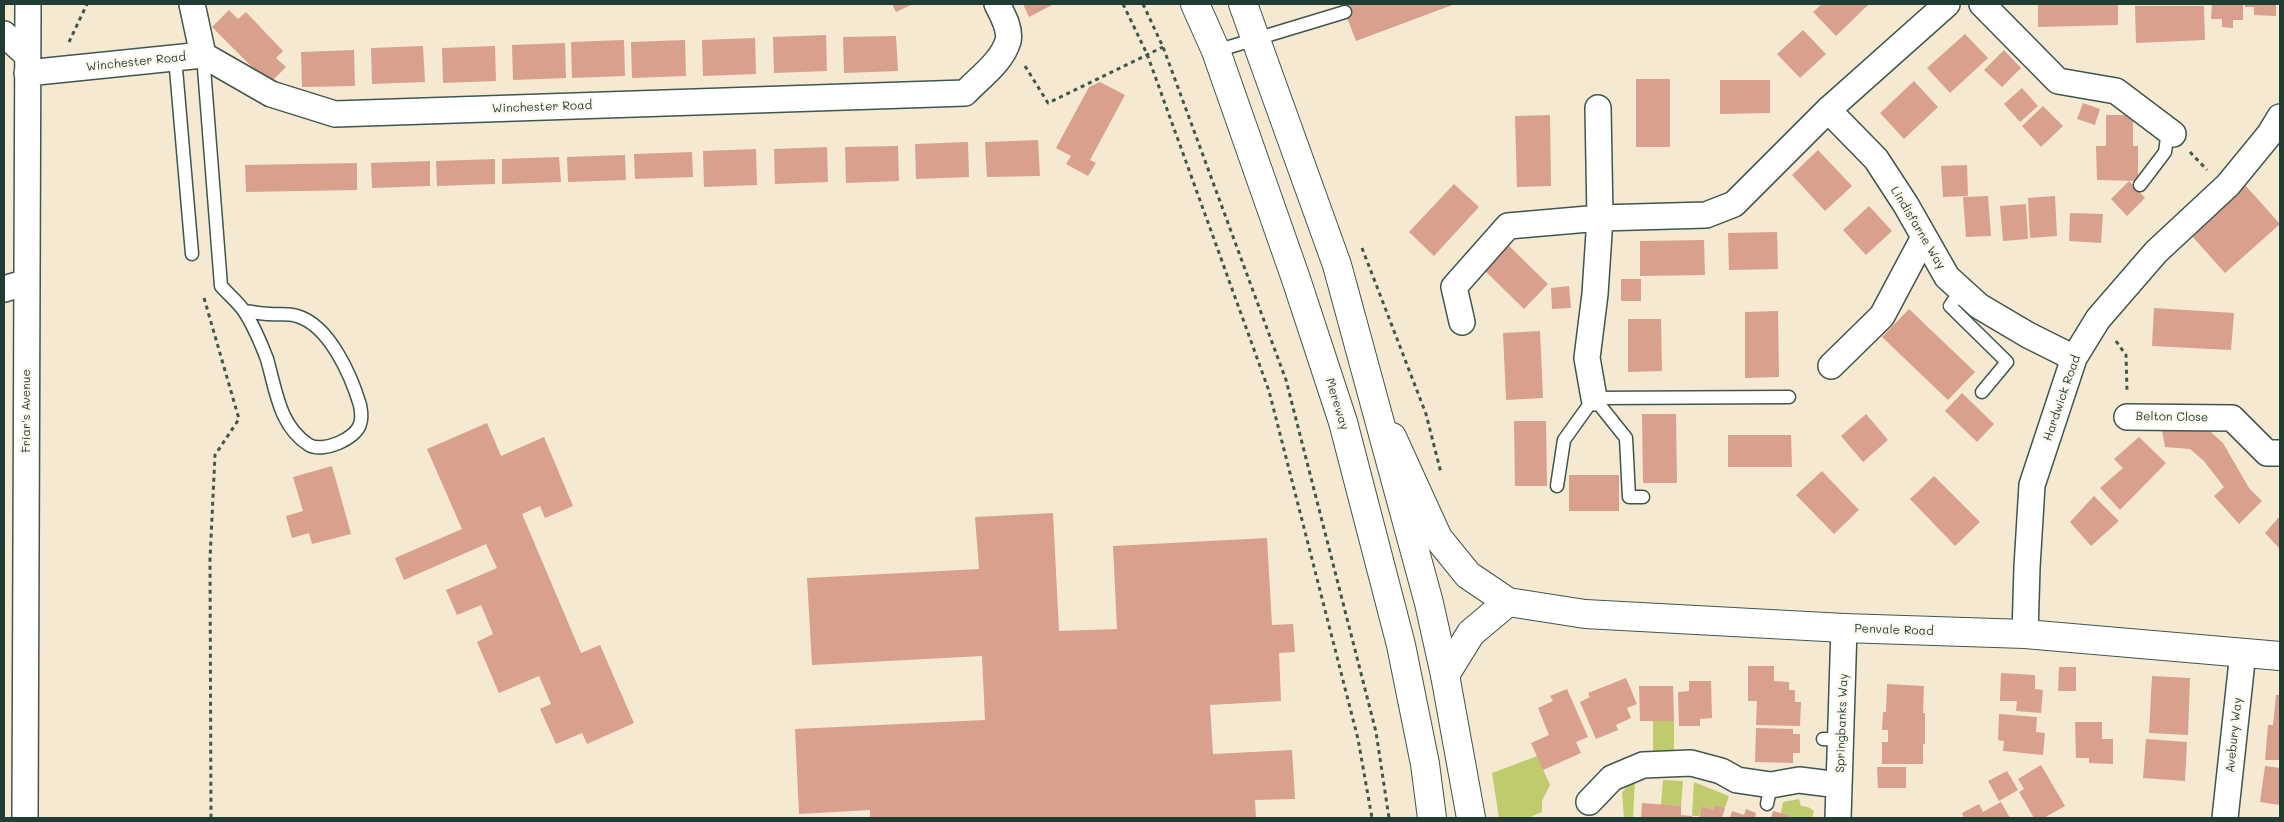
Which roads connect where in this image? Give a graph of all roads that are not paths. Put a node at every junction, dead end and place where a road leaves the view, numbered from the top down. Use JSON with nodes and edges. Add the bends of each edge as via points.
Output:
{"nodes":[{"id":1,"x":28,"y":4,"type":"edge"},
{"id":2,"x":192,"y":4,"type":"edge"},
{"id":3,"x":997,"y":4,"type":"edge"},
{"id":4,"x":1195,"y":4,"type":"edge"},
{"id":5,"x":1243,"y":4,"type":"edge"},
{"id":6,"x":1947,"y":4,"type":"edge"},
{"id":7,"x":1982,"y":4,"type":"edge"},
{"id":8,"x":1345,"y":12,"type":"dead end"},
{"id":9,"x":4,"y":34,"type":"edge"},
{"id":10,"x":1254,"y":39,"type":"junction"},
{"id":11,"x":1216,"y":51,"type":"junction"},
{"id":12,"x":203,"y":55,"type":"junction"},
{"id":13,"x":175,"y":57,"type":"junction"},
{"id":14,"x":27,"y":64,"type":"junction"},
{"id":15,"x":1598,"y":108,"type":"dead end"},
{"id":16,"x":1828,"y":110,"type":"junction"},
{"id":17,"x":2280,"y":118,"type":"edge"},
{"id":18,"x":2171,"y":132,"type":"joint"},
{"id":19,"x":2140,"y":185,"type":"dead end"},
{"id":20,"x":1600,"y":218,"type":"junction"},
{"id":21,"x":1924,"y":237,"type":"junction"},
{"id":22,"x":192,"y":254,"type":"road end"},
{"id":23,"x":15,"y":285,"type":"edge"},
{"id":24,"x":1961,"y":290,"type":"junction"},
{"id":25,"x":244,"y":311,"type":"junction"},
{"id":26,"x":1462,"y":322,"type":"dead end"},
{"id":27,"x":2074,"y":358,"type":"junction"},
{"id":28,"x":1831,"y":366,"type":"dead end"},
{"id":29,"x":1369,"y":386,"type":"junction"},
{"id":30,"x":1982,"y":392,"type":"dead end"},
{"id":31,"x":1789,"y":397,"type":"dead end"},
{"id":32,"x":1594,"y":398,"type":"junction"},
{"id":33,"x":2127,"y":417,"type":"road end"},
{"id":34,"x":2280,"y":453,"type":"edge"},
{"id":35,"x":1557,"y":486,"type":"dead end"},
{"id":36,"x":1643,"y":497,"type":"dead end"},
{"id":37,"x":1508,"y":602,"type":"junction"},
{"id":38,"x":1844,"y":628,"type":"junction"},
{"id":39,"x":2025,"y":634,"type":"junction"},
{"id":40,"x":2243,"y":652,"type":"junction"},
{"id":41,"x":2280,"y":656,"type":"edge"},
{"id":42,"x":1445,"y":675,"type":"junction"},
{"id":43,"x":1839,"y":785,"type":"junction"},
{"id":44,"x":1589,"y":802,"type":"dead end"},
{"id":45,"x":25,"y":818,"type":"edge"},
{"id":46,"x":1432,"y":818,"type":"edge"},
{"id":47,"x":1470,"y":818,"type":"edge"},
{"id":48,"x":1838,"y":818,"type":"edge"},
{"id":49,"x":2225,"y":818,"type":"edge"}],
"edges":[{"from":1,"to":14,"type":"street","name":"Friar's Avenue"},
{"from":2,"to":12,"type":"street"},
{"from":3,"to":12,"type":"street","name":"Winchester Road","via":[[1006,21],[1008,40],[999,57],[965,93],[335,114],[270,94]]},
{"from":4,"to":11,"type":"main road","name":"Mereway"},
{"from":5,"to":10,"type":"main road"},
{"from":6,"to":16,"type":"street"},
{"from":7,"to":18,"type":"street","via":[[2058,80],[2116,91]]},
{"from":8,"to":10,"type":"lane"},
{"from":9,"to":14,"type":"street"},
{"from":10,"to":11,"type":"lane"},
{"from":10,"to":29,"type":"main road","via":[[1337,265]]},
{"from":11,"to":46,"type":"main road","name":"Mereway","via":[[1343,422],[1401,645],[1425,764]]},
{"from":12,"to":13,"type":"street","name":"Winchester Road"},
{"from":12,"to":25,"type":"lane","via":[[221,286]]},
{"from":13,"to":14,"type":"street","name":"Winchester Road","via":[[54,70]]},
{"from":13,"to":22,"type":"lane"},
{"from":14,"to":23,"type":"street","name":"Friar's Avenue"},
{"from":15,"to":20,"type":"street"},
{"from":16,"to":20,"type":"street","via":[[1734,204],[1706,215]]},
{"from":16,"to":21,"type":"street","name":"Lindisfarne Way","via":[[1876,159]]},
{"from":17,"to":27,"type":"street","name":"Hardwick Road","via":[[2224,188],[2156,252],[2098,319]]},
{"from":18,"to":19,"type":"lane","via":[[2165,152]]},
{"from":20,"to":26,"type":"street","via":[[1508,226],[1454,287]]},
{"from":20,"to":32,"type":"street","via":[[1587,358]]},
{"from":21,"to":24,"type":"street","name":"Lindisfarne Way","via":[[1947,277]]},
{"from":21,"to":28,"type":"street","via":[[1882,316]]},
{"from":23,"to":45,"type":"street","name":"Friar's Avenue"},
{"from":24,"to":27,"type":"street","name":"Lindisfarne Way","via":[[1979,306]]},
{"from":24,"to":30,"type":"lane","via":[[1950,306],[2007,362]]},
{"from":25,"to":25,"type":"lane","via":[[294,315],[306,318],[320,330],[335,350],[361,409],[360,425],[351,436],[335,446],[325,447],[311,446],[294,432],[283,416],[266,358]]},
{"from":27,"to":39,"type":"street","name":"Hardwick Road","via":[[2032,485]]},
{"from":29,"to":37,"type":"main road","via":[[1438,538],[1468,575]]},
{"from":29,"to":42,"type":"main road","via":[[1429,603]]},
{"from":31,"to":32,"type":"lane"},
{"from":32,"to":35,"type":"lane","via":[[1564,440]]},
{"from":32,"to":36,"type":"lane","via":[[1626,438],[1629,497]]},
{"from":33,"to":34,"type":"street","name":"Belton Close","via":[[2232,418],[2267,453]]},
{"from":37,"to":38,"type":"main road","name":"Penvale Road","via":[[1585,614]]},
{"from":37,"to":42,"type":"main road","via":[[1471,633]]},
{"from":38,"to":39,"type":"main road","name":"Penvale Road"},
{"from":38,"to":43,"type":"street","name":"Springbanks Way","via":[[1832,739]]},
{"from":39,"to":40,"type":"main road","name":"Penvale Road"},
{"from":40,"to":41,"type":"main road","name":"Penvale Road"},
{"from":40,"to":49,"type":"street","name":"Avebury Way"},
{"from":42,"to":47,"type":"main road"},
{"from":43,"to":44,"type":"street","via":[[1799,780],[1769,794],[1721,771],[1691,763],[1612,778]]},
{"from":43,"to":48,"type":"street","name":"Springbanks Way"}]}
